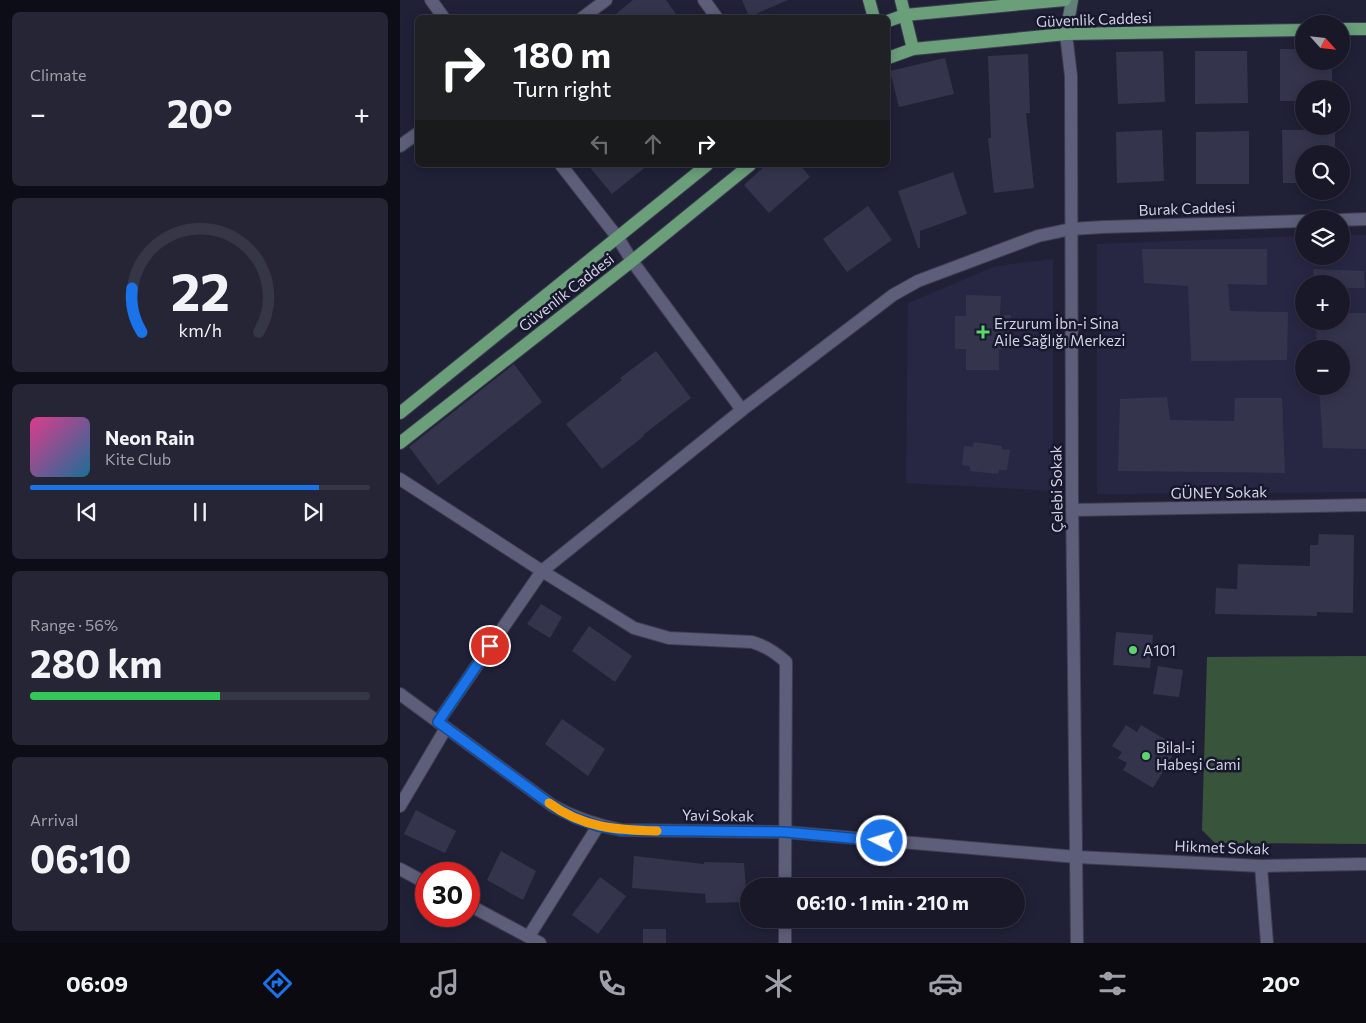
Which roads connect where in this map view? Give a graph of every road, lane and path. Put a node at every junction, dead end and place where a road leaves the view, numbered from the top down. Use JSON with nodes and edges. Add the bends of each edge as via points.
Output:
{"nodes":[{"id":1,"x":431,"y":0,"type":"edge"},
{"id":2,"x":606,"y":0,"type":"edge"},
{"id":3,"x":704,"y":0,"type":"edge"},
{"id":4,"x":870,"y":0,"type":"edge"},
{"id":5,"x":901,"y":0,"type":"edge"},
{"id":6,"x":1065,"y":0,"type":"edge"},
{"id":7,"x":1072,"y":0,"type":"edge"},
{"id":8,"x":442,"y":15,"type":"edge"},
{"id":9,"x":586,"y":15,"type":"edge"},
{"id":10,"x":716,"y":15,"type":"edge"},
{"id":11,"x":873,"y":15,"type":"edge"},
{"id":12,"x":904,"y":15,"type":"junction"},
{"id":13,"x":890,"y":20,"type":"edge"},
{"id":14,"x":1366,"y":29,"type":"edge"},
{"id":15,"x":1295,"y":30,"type":"edge"},
{"id":16,"x":1350,"y":30,"type":"edge"},
{"id":17,"x":1066,"y":34,"type":"junction"},
{"id":18,"x":913,"y":49,"type":"junction"},
{"id":19,"x":890,"y":56,"type":"edge"},
{"id":20,"x":415,"y":135,"type":"edge"},
{"id":21,"x":400,"y":146,"type":"edge"},
{"id":22,"x":563,"y":167,"type":"edge"},
{"id":23,"x":705,"y":167,"type":"edge"},
{"id":24,"x":748,"y":167,"type":"edge"},
{"id":25,"x":1366,"y":219,"type":"edge"},
{"id":26,"x":1350,"y":220,"type":"edge"},
{"id":27,"x":1295,"y":221,"type":"edge"},
{"id":28,"x":1071,"y":229,"type":"junction"},
{"id":29,"x":618,"y":238,"type":"junction"},
{"id":30,"x":632,"y":261,"type":"junction"},
{"id":31,"x":742,"y":410,"type":"junction"},
{"id":32,"x":400,"y":413,"type":"edge"},
{"id":33,"x":400,"y":443,"type":"edge"},
{"id":34,"x":400,"y":478,"type":"edge"},
{"id":35,"x":1366,"y":505,"type":"edge"},
{"id":36,"x":1072,"y":510,"type":"junction"},
{"id":37,"x":542,"y":571,"type":"junction"},
{"id":38,"x":400,"y":694,"type":"edge"},
{"id":39,"x":442,"y":725,"type":"junction"},
{"id":40,"x":400,"y":806,"type":"edge"},
{"id":41,"x":598,"y":826,"type":"junction"},
{"id":42,"x":785,"y":832,"type":"junction"},
{"id":43,"x":1077,"y":858,"type":"junction"},
{"id":44,"x":1366,"y":864,"type":"edge"},
{"id":45,"x":1261,"y":866,"type":"junction"},
{"id":46,"x":400,"y":869,"type":"edge"},
{"id":47,"x":415,"y":877,"type":"edge"},
{"id":48,"x":785,"y":878,"type":"edge"},
{"id":49,"x":480,"y":911,"type":"edge"},
{"id":50,"x":785,"y":928,"type":"edge"},
{"id":51,"x":529,"y":936,"type":"junction"},
{"id":52,"x":540,"y":943,"type":"edge"},
{"id":53,"x":785,"y":943,"type":"edge"},
{"id":54,"x":1077,"y":943,"type":"edge"},
{"id":55,"x":1267,"y":943,"type":"edge"}],
"edges":[{"from":1,"to":8,"type":"street"},
{"from":2,"to":9,"type":"street"},
{"from":3,"to":10,"type":"street"},
{"from":4,"to":11,"type":"main road"},
{"from":5,"to":12,"type":"main road"},
{"from":6,"to":12,"type":"main road","name":"Güvenlik Caddesi"},
{"from":7,"to":17,"type":"street"},
{"from":12,"to":13,"type":"main road","name":"Güvenlik Caddesi"},
{"from":12,"to":18,"type":"main road"},
{"from":14,"to":16,"type":"main road"},
{"from":15,"to":17,"type":"main road","name":"Güvenlik Caddesi"},
{"from":17,"to":18,"type":"main road","name":"Güvenlik Caddesi"},
{"from":17,"to":28,"type":"street","name":"Çelebi Sokak","via":[[1071,76]]},
{"from":18,"to":19,"type":"main road","name":"Güvenlik Caddesi"},
{"from":20,"to":21,"type":"street"},
{"from":22,"to":29,"type":"street"},
{"from":23,"to":29,"type":"main road","name":"Güvenlik Caddesi"},
{"from":24,"to":30,"type":"main road","name":"Güvenlik Caddesi"},
{"from":25,"to":26,"type":"street"},
{"from":27,"to":28,"type":"street","name":"Burak Caddesi"},
{"from":28,"to":31,"type":"street","name":"Burak Caddesi","via":[[1038,236],[918,281],[893,295]]},
{"from":28,"to":36,"type":"street","name":"Çelebi Sokak"},
{"from":29,"to":30,"type":"street"},
{"from":29,"to":32,"type":"main road","name":"Güvenlik Caddesi"},
{"from":30,"to":31,"type":"street"},
{"from":30,"to":33,"type":"main road","name":"Güvenlik Caddesi"},
{"from":31,"to":37,"type":"street","name":"Burak Caddesi"},
{"from":34,"to":37,"type":"street"},
{"from":35,"to":36,"type":"street","name":"GÜNEY Sokak"},
{"from":36,"to":43,"type":"street","name":"Çelebi Sokak"},
{"from":37,"to":39,"type":"street","name":"Burak Caddesi"},
{"from":37,"to":42,"type":"street","via":[[642,631],[669,638],[752,642],[776,652],[786,662]]},
{"from":38,"to":39,"type":"street","name":"Yavi Sokak"},
{"from":39,"to":40,"type":"street","name":"Burak Caddesi"},
{"from":39,"to":41,"type":"street","name":"Yavi Sokak","via":[[553,806]]},
{"from":41,"to":42,"type":"street","name":"Yavi Sokak","via":[[621,830]]},
{"from":41,"to":51,"type":"street"},
{"from":42,"to":43,"type":"street","name":"Yavi Sokak"},
{"from":42,"to":48,"type":"street"},
{"from":43,"to":45,"type":"street","name":"Hikmet Sokak"},
{"from":43,"to":54,"type":"street","name":"Çelebi Sokak"},
{"from":44,"to":45,"type":"street","name":"Hikmet Sokak"},
{"from":45,"to":55,"type":"street"},
{"from":46,"to":47,"type":"street"},
{"from":49,"to":51,"type":"street"},
{"from":50,"to":53,"type":"street"},
{"from":51,"to":52,"type":"street"}]}
